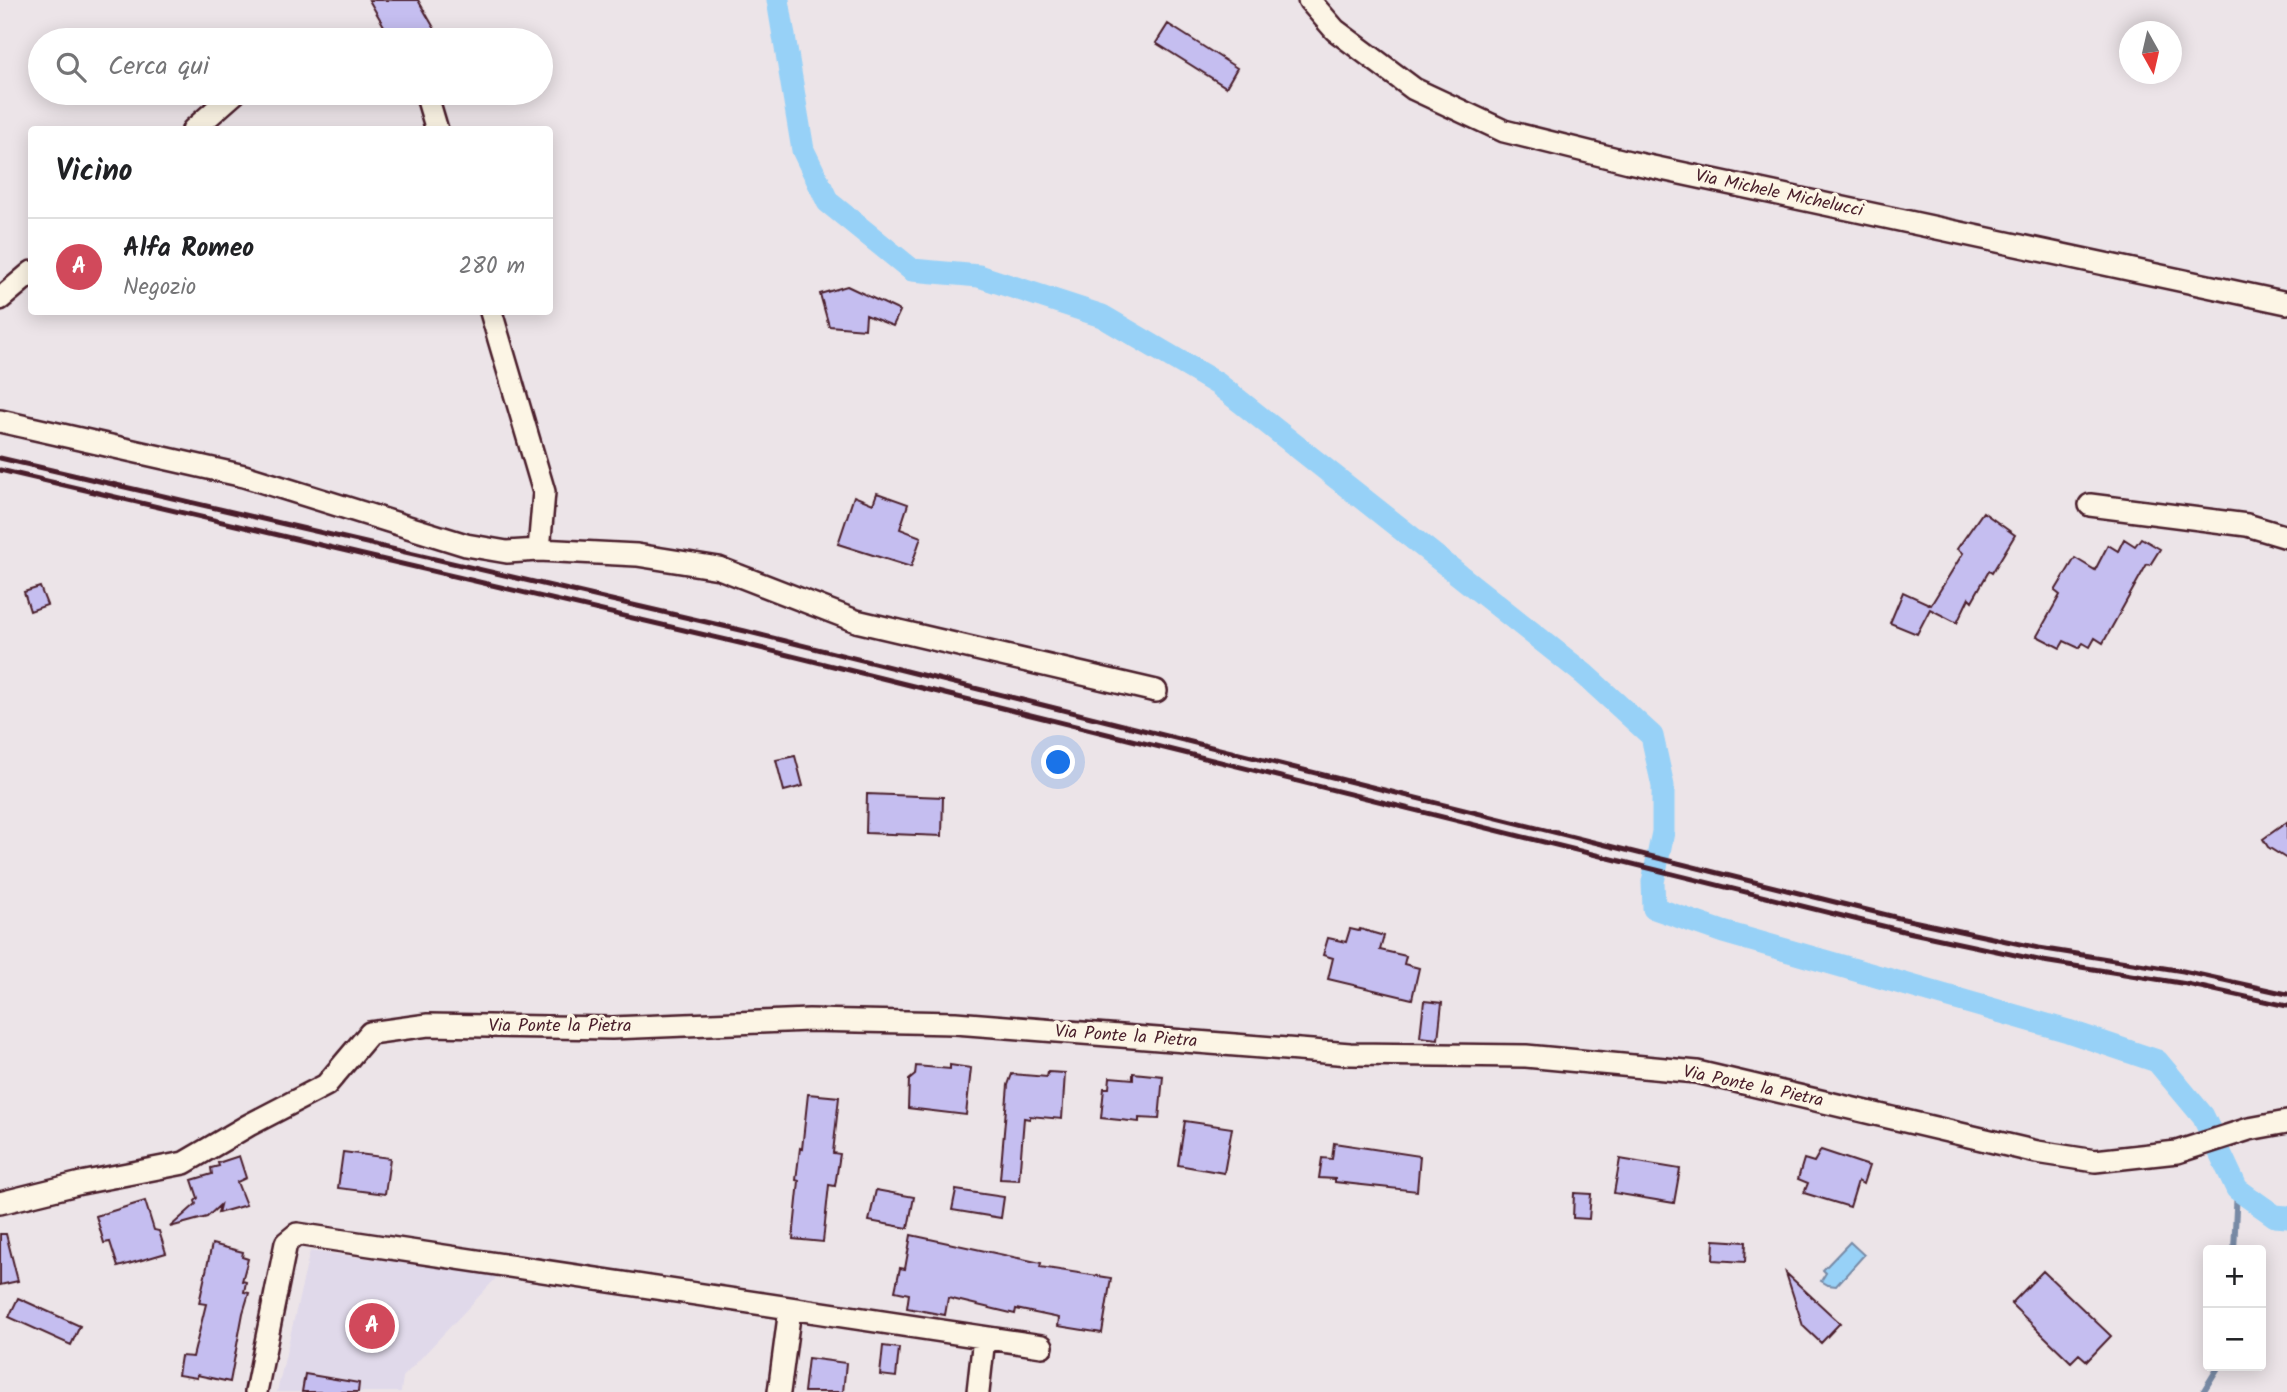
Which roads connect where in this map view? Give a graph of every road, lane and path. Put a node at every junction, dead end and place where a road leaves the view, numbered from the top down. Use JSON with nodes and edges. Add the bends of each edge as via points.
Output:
{"nodes":[{"id":1,"x":1309,"y":0,"type":"edge"},
{"id":2,"x":221,"y":105,"type":"edge"},
{"id":3,"x":430,"y":105,"type":"edge"},
{"id":4,"x":198,"y":126,"type":"edge"},
{"id":5,"x":436,"y":126,"type":"edge"},
{"id":6,"x":28,"y":275,"type":"edge"},
{"id":7,"x":0,"y":299,"type":"edge"},
{"id":8,"x":2287,"y":303,"type":"edge"},
{"id":9,"x":492,"y":315,"type":"edge"},
{"id":10,"x":0,"y":421,"type":"edge"},
{"id":11,"x":2090,"y":505,"type":"dead end"},
{"id":12,"x":2287,"y":537,"type":"edge"},
{"id":13,"x":539,"y":550,"type":"junction"},
{"id":14,"x":1156,"y":691,"type":"dead end"},
{"id":15,"x":2287,"y":1122,"type":"edge"},
{"id":16,"x":0,"y":1203,"type":"edge"},
{"id":17,"x":790,"y":1309,"type":"junction"},
{"id":18,"x":984,"y":1338,"type":"junction"},
{"id":19,"x":1042,"y":1346,"type":"dead end"},
{"id":20,"x":256,"y":1392,"type":"edge"},
{"id":21,"x":779,"y":1392,"type":"edge"},
{"id":22,"x":978,"y":1392,"type":"edge"}],
"edges":[{"from":1,"to":8,"type":"street","name":"Via Michele Michelucci","via":[[1335,30],[1413,89],[1504,131]]},
{"from":2,"to":4,"type":"street"},
{"from":3,"to":5,"type":"street"},
{"from":6,"to":7,"type":"street"},
{"from":9,"to":13,"type":"street","via":[[544,492]]},
{"from":10,"to":13,"type":"street","via":[[244,477],[466,545],[507,552]]},
{"from":11,"to":12,"type":"street","via":[[2247,525]]},
{"from":13,"to":14,"type":"street","via":[[637,555],[719,568],[856,621]]},
{"from":15,"to":16,"type":"street","name":"Via Ponte la Pietra","via":[[2177,1152],[2095,1161],[2037,1152],[1697,1072],[1526,1056],[1350,1054],[955,1023],[809,1020],[612,1028],[428,1025],[370,1032],[326,1085],[184,1163]]},
{"from":17,"to":18,"type":"street"},
{"from":17,"to":20,"type":"street","via":[[297,1234],[286,1243]]},
{"from":17,"to":21,"type":"street"},
{"from":18,"to":19,"type":"street"},
{"from":18,"to":22,"type":"street"}]}
